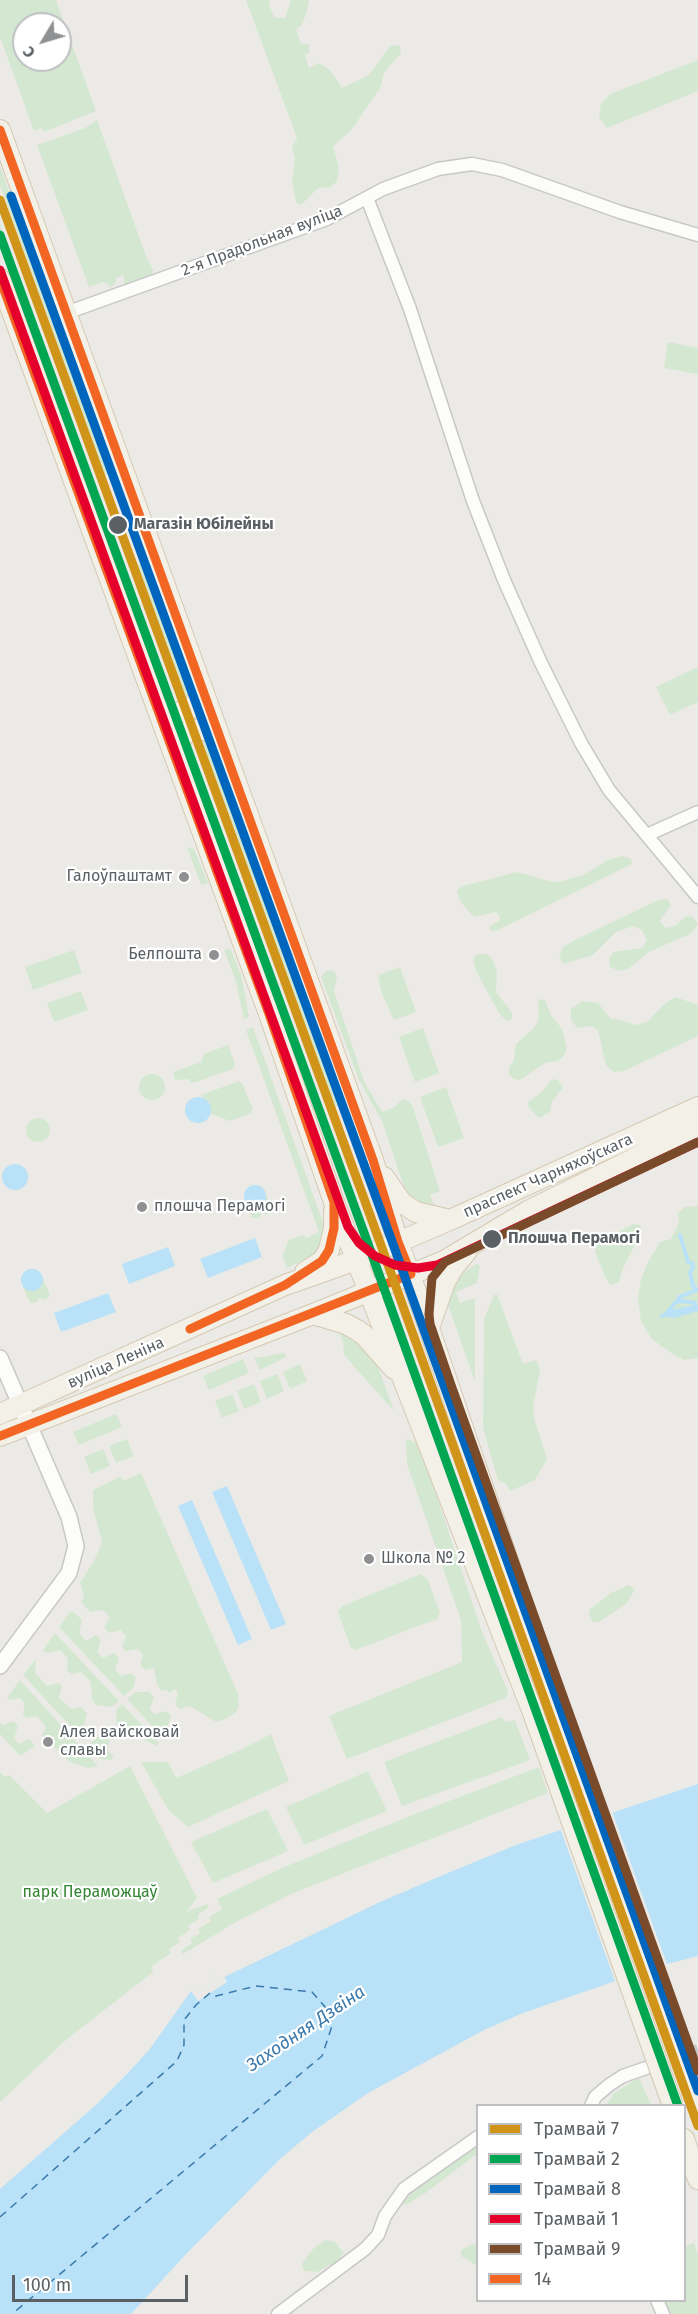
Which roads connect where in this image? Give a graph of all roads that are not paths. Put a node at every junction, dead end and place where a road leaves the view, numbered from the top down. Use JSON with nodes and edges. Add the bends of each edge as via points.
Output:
{"nodes":[{"id":1,"x":0,"y":130,"type":"edge"},
{"id":2,"x":367,"y":198,"type":"junction"},
{"id":3,"x":698,"y":235,"type":"edge"},
{"id":4,"x":0,"y":279,"type":"edge"},
{"id":5,"x":66,"y":314,"type":"junction"},
{"id":6,"x":202,"y":690,"type":"junction"},
{"id":7,"x":156,"y":707,"type":"junction"},
{"id":8,"x":221,"y":742,"type":"junction"},
{"id":9,"x":175,"y":757,"type":"junction"},
{"id":10,"x":698,"y":812,"type":"edge"},
{"id":11,"x":647,"y":835,"type":"junction"},
{"id":12,"x":698,"y":897,"type":"edge"},
{"id":13,"x":698,"y":1107,"type":"edge"},
{"id":14,"x":698,"y":1128,"type":"edge"},
{"id":15,"x":373,"y":1160,"type":"junction"},
{"id":16,"x":334,"y":1202,"type":"junction"},
{"id":17,"x":450,"y":1220,"type":"junction"},
{"id":18,"x":398,"y":1242,"type":"junction"},
{"id":19,"x":472,"y":1245,"type":"junction"},
{"id":20,"x":356,"y":1260,"type":"junction"},
{"id":21,"x":411,"y":1274,"type":"junction"},
{"id":22,"x":285,"y":1285,"type":"junction"},
{"id":23,"x":369,"y":1291,"type":"junction"},
{"id":24,"x":313,"y":1314,"type":"junction"},
{"id":25,"x":429,"y":1328,"type":"junction"},
{"id":26,"x":0,"y":1358,"type":"edge"},
{"id":27,"x":405,"y":1383,"type":"junction"},
{"id":28,"x":21,"y":1405,"type":"junction"},
{"id":29,"x":0,"y":1414,"type":"edge"},
{"id":30,"x":29,"y":1424,"type":"junction"},
{"id":31,"x":0,"y":1436,"type":"edge"},
{"id":32,"x":0,"y":1666,"type":"edge"},
{"id":33,"x":646,"y":2068,"type":"tunnel mouth"},
{"id":34,"x":698,"y":2100,"type":"edge"},
{"id":35,"x":592,"y":2104,"type":"edge"},
{"id":36,"x":672,"y":2104,"type":"edge"},
{"id":37,"x":476,"y":2138,"type":"edge"},
{"id":38,"x":686,"y":2145,"type":"edge"},
{"id":39,"x":698,"y":2179,"type":"edge"},
{"id":40,"x":278,"y":2314,"type":"edge"}],
"edges":[{"from":1,"to":5,"type":"main road"},
{"from":2,"to":3,"type":"street","name":"2-я Прадольная вуліца","via":[[438,169],[472,164],[502,170]]},
{"from":2,"to":5,"type":"street","name":"2-я Прадольная вуліца","via":[[327,219]]},
{"from":2,"to":11,"type":"street","via":[[410,309],[473,501],[504,580],[576,733],[609,790]]},
{"from":4,"to":7,"type":"main road"},
{"from":5,"to":6,"type":"main road"},
{"from":6,"to":7,"type":"main road","via":[[194,706],[183,712],[169,713]]},
{"from":6,"to":8,"type":"main road"},
{"from":7,"to":9,"type":"main road"},
{"from":8,"to":9,"type":"main road","via":[[208,730],[190,730],[178,741]]},
{"from":8,"to":15,"type":"main road"},
{"from":9,"to":16,"type":"main road"},
{"from":10,"to":11,"type":"street"},
{"from":11,"to":12,"type":"street"},
{"from":13,"to":17,"type":"main road","name":"праспект Чарняхоўскага"},
{"from":14,"to":19,"type":"main road","name":"праспект Чарняхоўскага","via":[[528,1211]]},
{"from":15,"to":17,"type":"main road","via":[[402,1203],[416,1212]]},
{"from":15,"to":18,"type":"main road"},
{"from":16,"to":20,"type":"main road"},
{"from":16,"to":22,"type":"main road","via":[[329,1250],[322,1261]]},
{"from":17,"to":18,"type":"main road","name":"праспект Чарняхоўскага"},
{"from":18,"to":20,"type":"main road","name":"вуліца Леніна"},
{"from":18,"to":21,"type":"main road"},
{"from":19,"to":21,"type":"main road","name":"праспект Чарняхоўскага"},
{"from":19,"to":25,"type":"main road","via":[[445,1282]]},
{"from":20,"to":22,"type":"main road","name":"вуліца Леніна"},
{"from":20,"to":23,"type":"main road"},
{"from":21,"to":23,"type":"main road","name":"праспект Чарняхоўскага"},
{"from":21,"to":25,"type":"main road"},
{"from":22,"to":28,"type":"main road","name":"вуліца Леніна"},
{"from":23,"to":24,"type":"main road","name":"вуліца Леніна"},
{"from":23,"to":27,"type":"main road"},
{"from":24,"to":27,"type":"main road","via":[[346,1324],[364,1335]]},
{"from":24,"to":30,"type":"main road","name":"вуліца Леніна"},
{"from":25,"to":34,"type":"main road","bridge":true,"via":[[556,1702]]},
{"from":26,"to":28,"type":"street"},
{"from":27,"to":36,"type":"main road","bridge":true,"via":[[532,1710]]},
{"from":28,"to":29,"type":"main road","name":"вуліца Леніна"},
{"from":28,"to":30,"type":"street"},
{"from":30,"to":31,"type":"main road","name":"вуліца Леніна"},
{"from":30,"to":32,"type":"street","via":[[69,1517],[76,1546],[69,1573]]},
{"from":33,"to":35,"type":"street","via":[[609,2085]]},
{"from":37,"to":40,"type":"street","via":[[404,2189],[385,2216],[378,2235],[365,2249]]},
{"from":38,"to":39,"type":"main road"}]}
